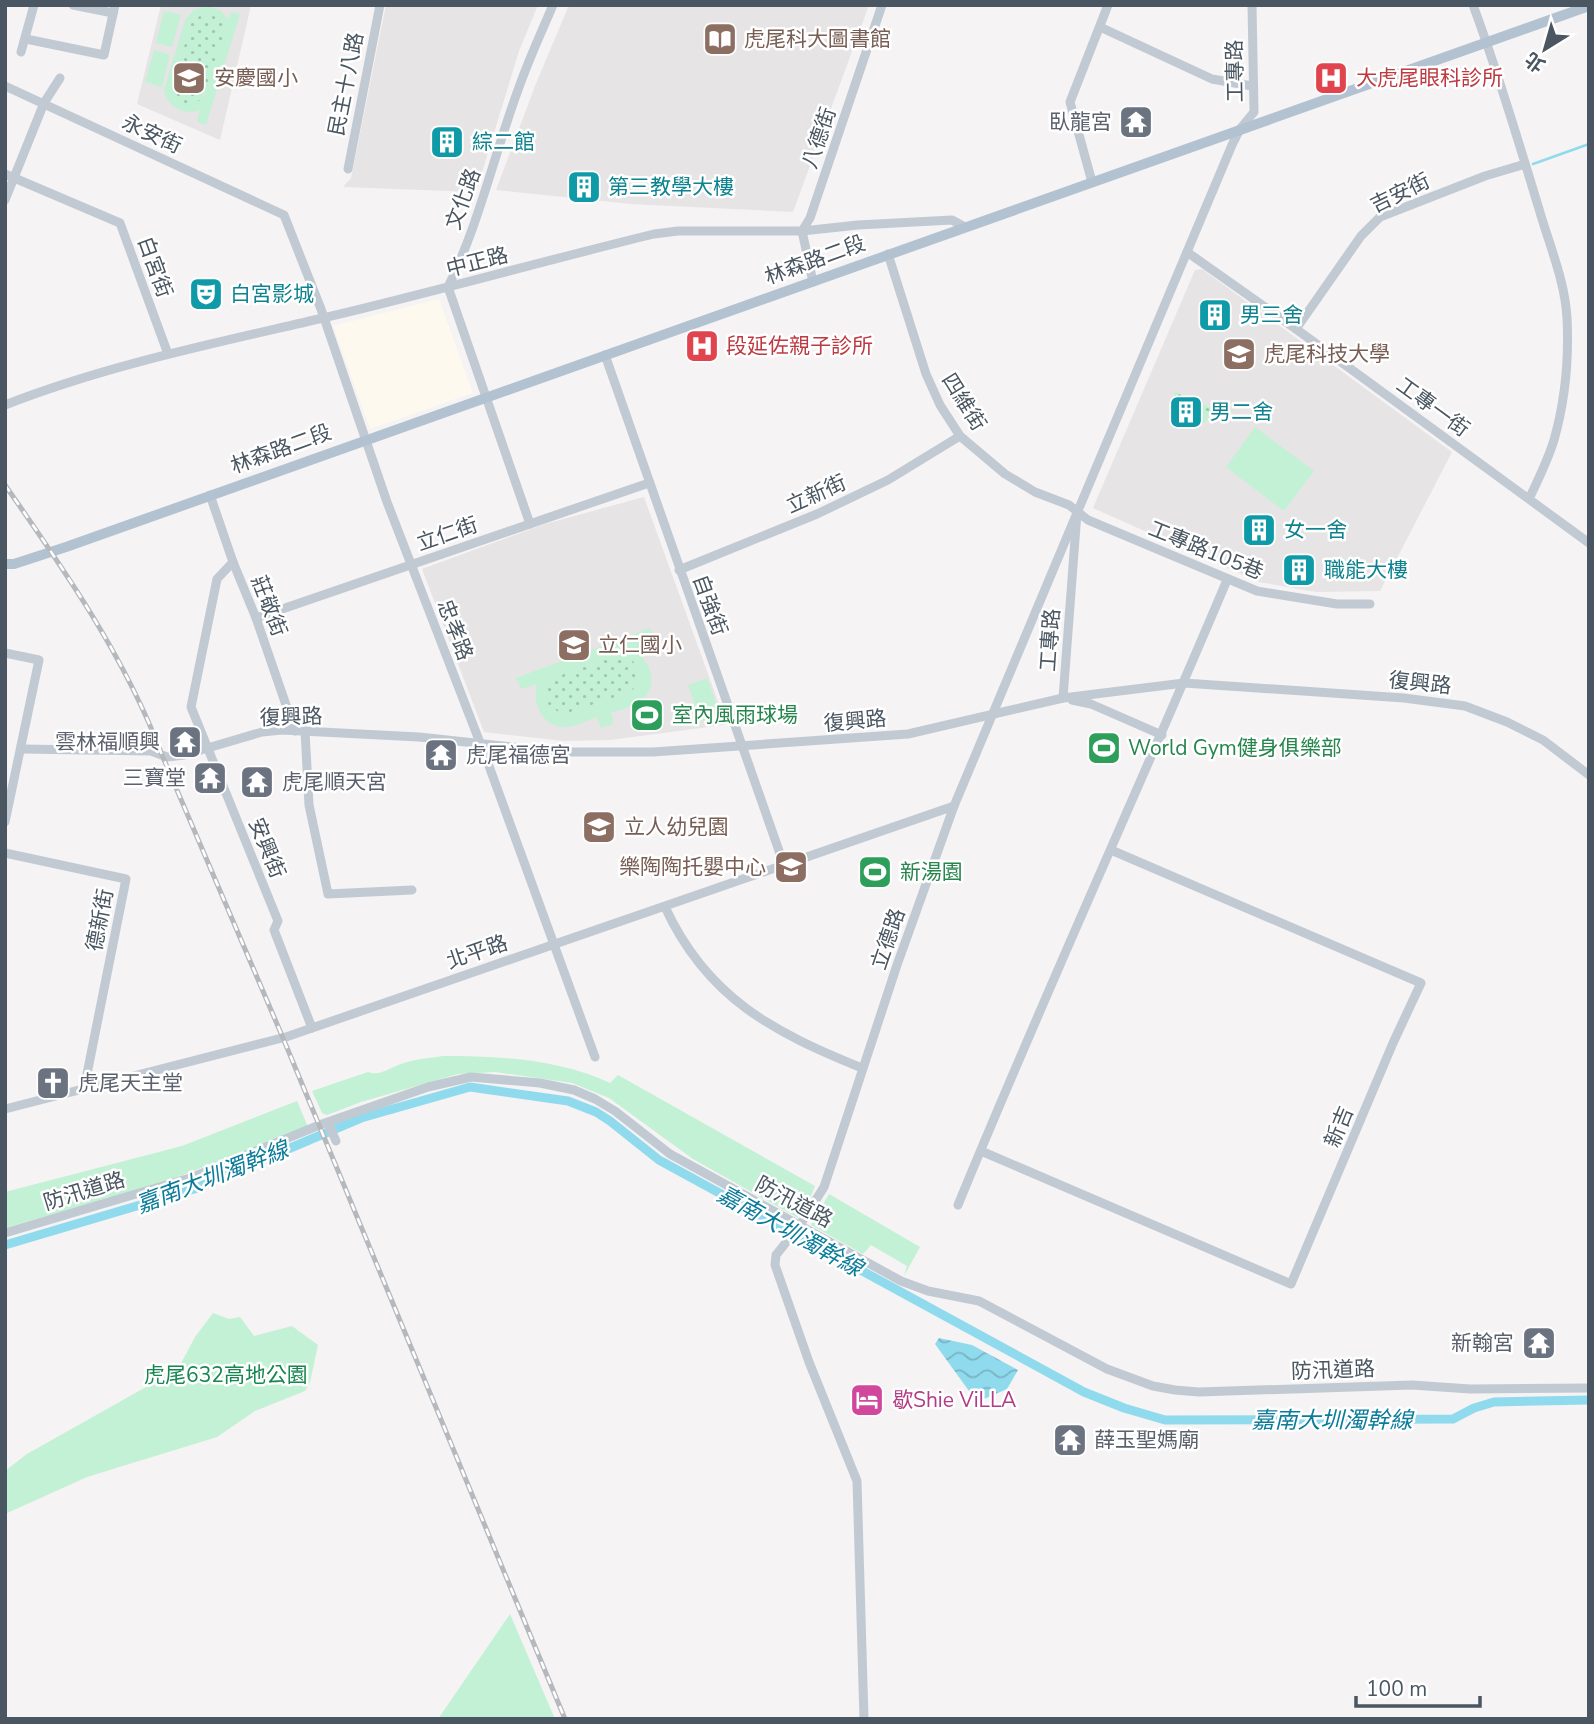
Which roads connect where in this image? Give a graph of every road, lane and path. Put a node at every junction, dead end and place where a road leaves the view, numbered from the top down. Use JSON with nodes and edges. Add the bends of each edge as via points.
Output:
{"nodes":[{"id":1,"x":34,"y":5,"type":"edge"},
{"id":2,"x":73,"y":5,"type":"edge"},
{"id":3,"x":380,"y":5,"type":"edge"},
{"id":4,"x":553,"y":5,"type":"edge"},
{"id":5,"x":882,"y":5,"type":"edge"},
{"id":6,"x":1108,"y":5,"type":"edge"},
{"id":7,"x":1251,"y":5,"type":"edge"},
{"id":8,"x":1473,"y":5,"type":"edge"},
{"id":9,"x":1589,"y":6,"type":"edge"},
{"id":10,"x":114,"y":9,"type":"edge"},
{"id":11,"x":1100,"y":27,"type":"junction"},
{"id":12,"x":26,"y":39,"type":"junction"},
{"id":13,"x":1487,"y":43,"type":"junction"},
{"id":14,"x":21,"y":52,"type":"dead end"},
{"id":15,"x":60,"y":78,"type":"dead end"},
{"id":16,"x":5,"y":86,"type":"edge"},
{"id":17,"x":1252,"y":86,"type":"junction"},
{"id":18,"x":44,"y":103,"type":"junction"},
{"id":19,"x":1240,"y":130,"type":"junction"},
{"id":20,"x":1525,"y":164,"type":"junction"},
{"id":21,"x":348,"y":169,"type":"dead end"},
{"id":22,"x":9,"y":175,"type":"edge"},
{"id":23,"x":1092,"y":181,"type":"junction"},
{"id":24,"x":5,"y":200,"type":"edge"},
{"id":25,"x":284,"y":215,"type":"joint"},
{"id":26,"x":965,"y":227,"type":"junction"},
{"id":27,"x":802,"y":231,"type":"junction"},
{"id":28,"x":1187,"y":252,"type":"junction"},
{"id":29,"x":888,"y":254,"type":"junction"},
{"id":30,"x":813,"y":282,"type":"junction"},
{"id":31,"x":448,"y":287,"type":"junction"},
{"id":32,"x":324,"y":318,"type":"junction"},
{"id":33,"x":1296,"y":328,"type":"junction"},
{"id":34,"x":168,"y":354,"type":"junction"},
{"id":35,"x":605,"y":355,"type":"junction"},
{"id":36,"x":485,"y":397,"type":"junction"},
{"id":37,"x":5,"y":405,"type":"edge"},
{"id":38,"x":960,"y":436,"type":"junction"},
{"id":39,"x":366,"y":440,"type":"junction"},
{"id":40,"x":649,"y":482,"type":"junction"},
{"id":41,"x":210,"y":495,"type":"junction"},
{"id":42,"x":1529,"y":499,"type":"junction"},
{"id":43,"x":1077,"y":513,"type":"junction"},
{"id":44,"x":530,"y":524,"type":"junction"},
{"id":45,"x":1589,"y":543,"type":"edge"},
{"id":46,"x":233,"y":562,"type":"junction"},
{"id":47,"x":5,"y":564,"type":"edge"},
{"id":48,"x":412,"y":564,"type":"junction"},
{"id":49,"x":679,"y":570,"type":"junction"},
{"id":50,"x":1227,"y":580,"type":"junction"},
{"id":51,"x":1370,"y":604,"type":"dead end"},
{"id":52,"x":256,"y":618,"type":"junction"},
{"id":53,"x":5,"y":653,"type":"edge"},
{"id":54,"x":1184,"y":683,"type":"junction"},
{"id":55,"x":1063,"y":698,"type":"junction"},
{"id":56,"x":991,"y":715,"type":"junction"},
{"id":57,"x":295,"y":731,"type":"junction"},
{"id":58,"x":306,"y":732,"type":"junction"},
{"id":59,"x":1162,"y":735,"type":"junction"},
{"id":60,"x":480,"y":743,"type":"junction"},
{"id":61,"x":742,"y":747,"type":"junction"},
{"id":62,"x":209,"y":748,"type":"junction"},
{"id":63,"x":20,"y":749,"type":"junction"},
{"id":64,"x":1589,"y":775,"type":"edge"},
{"id":65,"x":954,"y":806,"type":"junction"},
{"id":66,"x":5,"y":822,"type":"edge"},
{"id":67,"x":1111,"y":850,"type":"junction"},
{"id":68,"x":5,"y":853,"type":"edge"},
{"id":69,"x":784,"y":865,"type":"junction"},
{"id":70,"x":412,"y":890,"type":"dead end"},
{"id":71,"x":664,"y":907,"type":"junction"},
{"id":72,"x":553,"y":945,"type":"junction"},
{"id":73,"x":312,"y":1028,"type":"junction"},
{"id":74,"x":595,"y":1057,"type":"dead end"},
{"id":75,"x":862,"y":1068,"type":"junction"},
{"id":76,"x":84,"y":1089,"type":"junction"},
{"id":77,"x":5,"y":1109,"type":"edge"},
{"id":78,"x":328,"y":1123,"type":"junction"},
{"id":79,"x":336,"y":1141,"type":"dead end"},
{"id":80,"x":981,"y":1150,"type":"junction"},
{"id":81,"x":958,"y":1205,"type":"dead end"},
{"id":82,"x":799,"y":1227,"type":"junction"},
{"id":83,"x":5,"y":1233,"type":"edge"},
{"id":84,"x":1589,"y":1388,"type":"edge"},
{"id":85,"x":864,"y":1719,"type":"edge"}],
"edges":[{"from":1,"to":12,"type":"street"},
{"from":2,"to":10,"type":"street"},
{"from":3,"to":21,"type":"street","name":"民主十八路"},
{"from":4,"to":31,"type":"street","name":"文化路"},
{"from":5,"to":27,"type":"street","name":"八德街"},
{"from":6,"to":11,"type":"street"},
{"from":7,"to":17,"type":"street","name":"工專路"},
{"from":8,"to":13,"type":"street"},
{"from":9,"to":13,"type":"main road","name":"林森路二段"},
{"from":10,"to":12,"type":"street","via":[[104,55]]},
{"from":11,"to":17,"type":"street","via":[[1212,79]]},
{"from":11,"to":23,"type":"street","via":[[1070,102]]},
{"from":12,"to":14,"type":"street"},
{"from":13,"to":19,"type":"main road","name":"林森路二段"},
{"from":13,"to":20,"type":"street"},
{"from":15,"to":18,"type":"street"},
{"from":16,"to":18,"type":"street","name":"永安街"},
{"from":17,"to":19,"type":"street","name":"工專路","via":[[1254,112]]},
{"from":18,"to":22,"type":"street"},
{"from":18,"to":25,"type":"street","name":"永安街"},
{"from":19,"to":23,"type":"main road","name":"林森路二段"},
{"from":19,"to":28,"type":"street","name":"工專路"},
{"from":20,"to":33,"type":"street","name":"吉安街","via":[[1380,218],[1353,247]]},
{"from":20,"to":42,"type":"street","via":[[1567,316],[1560,408],[1553,441]]},
{"from":22,"to":24,"type":"street"},
{"from":22,"to":34,"type":"street","name":"白宮街","via":[[120,223]]},
{"from":23,"to":26,"type":"main road","name":"林森路二段"},
{"from":25,"to":32,"type":"street","name":"忠孝路"},
{"from":26,"to":27,"type":"street","name":"中正路","via":[[952,220]]},
{"from":26,"to":29,"type":"main road","name":"林森路二段"},
{"from":27,"to":30,"type":"street"},
{"from":27,"to":31,"type":"street","name":"中正路","via":[[654,234]]},
{"from":28,"to":33,"type":"street","name":"工專一街"},
{"from":28,"to":43,"type":"street","name":"工專路"},
{"from":29,"to":30,"type":"main road","name":"林森路二段"},
{"from":29,"to":38,"type":"street","name":"四維街","via":[[926,374]]},
{"from":30,"to":35,"type":"main road","name":"林森路二段"},
{"from":31,"to":32,"type":"street","name":"中正路"},
{"from":31,"to":36,"type":"street"},
{"from":32,"to":34,"type":"street","name":"中正路"},
{"from":32,"to":39,"type":"street","name":"忠孝路"},
{"from":33,"to":42,"type":"street","name":"工專一街"},
{"from":34,"to":37,"type":"street","name":"中正路"},
{"from":35,"to":36,"type":"main road","name":"林森路二段"},
{"from":35,"to":40,"type":"street","name":"自強街"},
{"from":36,"to":39,"type":"main road","name":"林森路二段"},
{"from":36,"to":44,"type":"street"},
{"from":38,"to":43,"type":"street","name":"四維街","via":[[1005,474]]},
{"from":38,"to":49,"type":"street","name":"立新街","via":[[888,480],[817,514]]},
{"from":39,"to":41,"type":"main road","name":"林森路二段"},
{"from":39,"to":48,"type":"street","name":"忠孝路"},
{"from":40,"to":44,"type":"street","name":"立仁街"},
{"from":40,"to":49,"type":"street","name":"自強街"},
{"from":41,"to":46,"type":"street","name":"莊敬街"},
{"from":41,"to":47,"type":"main road","name":"林森路二段"},
{"from":42,"to":45,"type":"street","name":"工專一街"},
{"from":43,"to":50,"type":"street","name":"工專路105巷"},
{"from":43,"to":55,"type":"street","name":"工專路"},
{"from":43,"to":56,"type":"street","name":"立德路"},
{"from":44,"to":48,"type":"street","name":"立仁街"},
{"from":46,"to":52,"type":"street","name":"莊敬街"},
{"from":46,"to":62,"type":"street","name":"安興街","via":[[217,579],[191,707]]},
{"from":48,"to":52,"type":"street","name":"立仁街"},
{"from":48,"to":60,"type":"street","name":"忠孝路"},
{"from":49,"to":61,"type":"street","name":"自強街"},
{"from":50,"to":51,"type":"street","name":"工專路105巷","via":[[1306,600]]},
{"from":50,"to":54,"type":"street"},
{"from":52,"to":57,"type":"street","name":"莊敬街"},
{"from":53,"to":63,"type":"street","via":[[38,660]]},
{"from":54,"to":55,"type":"street","name":"復興路"},
{"from":54,"to":59,"type":"street"},
{"from":54,"to":64,"type":"street","name":"復興路","via":[[1465,706],[1543,740]]},
{"from":55,"to":56,"type":"street","name":"復興路"},
{"from":55,"to":59,"type":"street","name":"工專路","via":[[1091,704]]},
{"from":56,"to":61,"type":"street","name":"復興路","via":[[908,734]]},
{"from":56,"to":65,"type":"street","name":"立德路"},
{"from":57,"to":58,"type":"street","name":"復興路"},
{"from":57,"to":62,"type":"street","name":"復興路","via":[[262,732]]},
{"from":58,"to":60,"type":"street","name":"復興路"},
{"from":58,"to":70,"type":"street","via":[[309,805],[328,894]]},
{"from":59,"to":67,"type":"street"},
{"from":60,"to":61,"type":"street","name":"復興路","via":[[560,752]]},
{"from":60,"to":72,"type":"street","name":"忠孝路"},
{"from":61,"to":69,"type":"street","name":"自強街"},
{"from":62,"to":63,"type":"street","name":"復興路","via":[[167,757],[151,751]]},
{"from":62,"to":73,"type":"street","name":"安興街","via":[[278,921],[274,930]]},
{"from":63,"to":66,"type":"street"},
{"from":65,"to":69,"type":"street","name":"北平路"},
{"from":65,"to":75,"type":"street","name":"立德路"},
{"from":67,"to":80,"type":"street"},
{"from":67,"to":80,"type":"street","name":"新吉","via":[[1421,983],[1291,1284]]},
{"from":68,"to":76,"type":"street","name":"德新街","via":[[126,879]]},
{"from":69,"to":71,"type":"street","name":"北平路"},
{"from":71,"to":72,"type":"street","name":"北平路"},
{"from":71,"to":75,"type":"street","via":[[703,970],[733,999],[769,1026]]},
{"from":72,"to":73,"type":"street","name":"北平路"},
{"from":72,"to":74,"type":"street","name":"忠孝路"},
{"from":73,"to":76,"type":"street","name":"北平路"},
{"from":75,"to":82,"type":"street","name":"立德路","via":[[824,1186]]},
{"from":76,"to":77,"type":"street","name":"北平路"},
{"from":78,"to":79,"type":"street"},
{"from":78,"to":82,"type":"street","name":"防汛道路","via":[[428,1087],[471,1077],[574,1090],[615,1111],[670,1154]]},
{"from":78,"to":83,"type":"street","name":"防汛道路","via":[[193,1177]]},
{"from":80,"to":81,"type":"street"},
{"from":82,"to":84,"type":"street","name":"防汛道路","via":[[901,1281],[979,1301],[1107,1369],[1153,1385],[1199,1392],[1412,1385]]},
{"from":82,"to":85,"type":"street","name":"立德路","via":[[776,1255],[775,1265],[857,1481]]}]}
